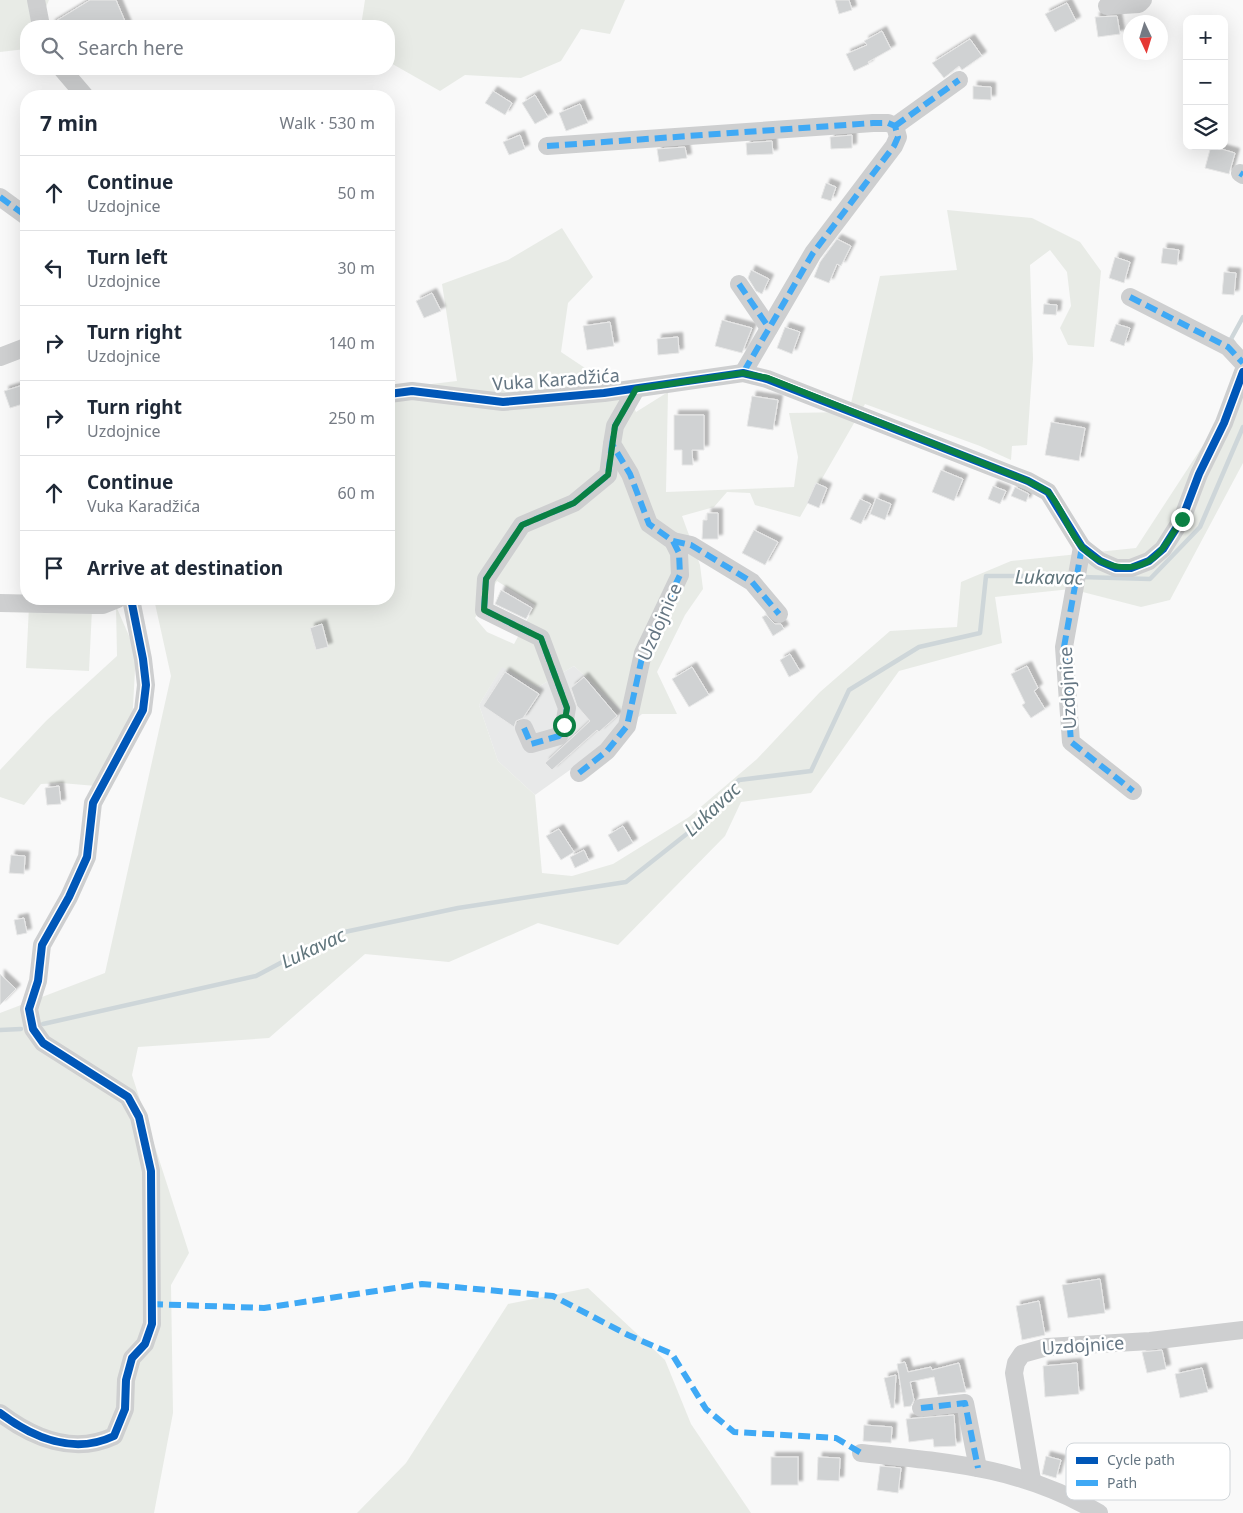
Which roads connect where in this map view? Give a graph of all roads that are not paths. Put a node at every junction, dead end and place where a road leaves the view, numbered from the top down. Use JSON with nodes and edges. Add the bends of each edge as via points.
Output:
{"nodes":[{"id":1,"x":36,"y":0,"type":"edge"},
{"id":2,"x":1144,"y":0,"type":"edge"},
{"id":3,"x":1107,"y":6,"type":"dead end"},
{"id":4,"x":40,"y":20,"type":"edge"},
{"id":5,"x":67,"y":75,"type":"edge"},
{"id":6,"x":959,"y":80,"type":"dead end"},
{"id":7,"x":80,"y":90,"type":"edge"},
{"id":8,"x":895,"y":126,"type":"junction"},
{"id":9,"x":547,"y":146,"type":"dead end"},
{"id":10,"x":0,"y":197,"type":"edge"},
{"id":11,"x":20,"y":212,"type":"edge"},
{"id":12,"x":739,"y":284,"type":"dead end"},
{"id":13,"x":1130,"y":297,"type":"dead end"},
{"id":14,"x":769,"y":328,"type":"junction"},
{"id":15,"x":20,"y":349,"type":"edge"},
{"id":16,"x":0,"y":356,"type":"edge"},
{"id":17,"x":1243,"y":363,"type":"edge"},
{"id":18,"x":1243,"y":372,"type":"edge"},
{"id":19,"x":743,"y":373,"type":"junction"},
{"id":20,"x":636,"y":389,"type":"junction"},
{"id":21,"x":395,"y":393,"type":"edge"},
{"id":22,"x":612,"y":444,"type":"junction"},
{"id":23,"x":673,"y":541,"type":"junction"},
{"id":24,"x":1082,"y":547,"type":"junction"},
{"id":25,"x":0,"y":603,"type":"edge"},
{"id":26,"x":20,"y":603,"type":"edge"},
{"id":27,"x":132,"y":605,"type":"edge"},
{"id":28,"x":779,"y":614,"type":"dead end"},
{"id":29,"x":524,"y":728,"type":"dead end"},
{"id":30,"x":579,"y":773,"type":"dead end"},
{"id":31,"x":1133,"y":791,"type":"dead end"},
{"id":32,"x":1243,"y":1330,"type":"edge"},
{"id":33,"x":921,"y":1408,"type":"dead end"},
{"id":34,"x":0,"y":1413,"type":"edge"},
{"id":35,"x":861,"y":1453,"type":"dead end"},
{"id":36,"x":978,"y":1468,"type":"junction"},
{"id":37,"x":1032,"y":1480,"type":"junction"},
{"id":38,"x":1066,"y":1494,"type":"edge"},
{"id":39,"x":1077,"y":1500,"type":"edge"},
{"id":40,"x":1099,"y":1513,"type":"edge"}],
"edges":[{"from":1,"to":4,"type":"street"},
{"from":2,"to":3,"type":"street","via":[[1139,4]]},
{"from":5,"to":7,"type":"street"},
{"from":6,"to":8,"type":"street"},
{"from":8,"to":9,"type":"street","via":[[873,123]]},
{"from":8,"to":14,"type":"street","via":[[898,136],[894,146],[813,253]]},
{"from":10,"to":11,"type":"street"},
{"from":12,"to":14,"type":"street"},
{"from":13,"to":17,"type":"street","via":[[1228,348]]},
{"from":14,"to":19,"type":"street"},
{"from":15,"to":16,"type":"street"},
{"from":18,"to":24,"type":"street","via":[[1182,519],[1163,549],[1149,561],[1131,568],[1116,568]]},
{"from":19,"to":20,"type":"street"},
{"from":19,"to":24,"type":"street","via":[[768,378],[1028,481],[1048,492]]},
{"from":20,"to":21,"type":"street","name":"Vuka Karadžića","via":[[503,402],[412,391]]},
{"from":20,"to":22,"type":"street","via":[[615,426]]},
{"from":22,"to":23,"type":"street","via":[[630,474],[649,524]]},
{"from":22,"to":29,"type":"street","via":[[608,475],[574,503],[522,525],[486,579],[484,610],[541,638],[567,708],[559,736],[531,744]]},
{"from":23,"to":28,"type":"street","via":[[691,546],[752,582]]},
{"from":23,"to":30,"type":"street","name":"Uzdojnice","via":[[679,553],[680,575],[643,653],[627,726],[607,751]]},
{"from":24,"to":31,"type":"street","name":"Uzdojnice","via":[[1064,648],[1071,742]]},
{"from":25,"to":26,"type":"street"},
{"from":27,"to":34,"type":"street","via":[[144,659],[146,685],[143,710],[93,802],[87,857],[42,946],[38,981],[29,1009],[33,1028],[43,1043],[128,1096],[139,1117],[151,1171],[152,1324],[146,1344],[132,1358],[126,1380],[125,1409],[114,1436],[98,1444],[62,1445],[20,1428]]},
{"from":32,"to":37,"type":"street","name":"Uzdojnice","via":[[1150,1341],[1047,1347],[1022,1354],[1014,1373]]},
{"from":33,"to":36,"type":"street","via":[[966,1403]]},
{"from":35,"to":36,"type":"street","via":[[955,1462]]},
{"from":36,"to":37,"type":"street"},
{"from":37,"to":38,"type":"street"},
{"from":39,"to":40,"type":"street"}]}
